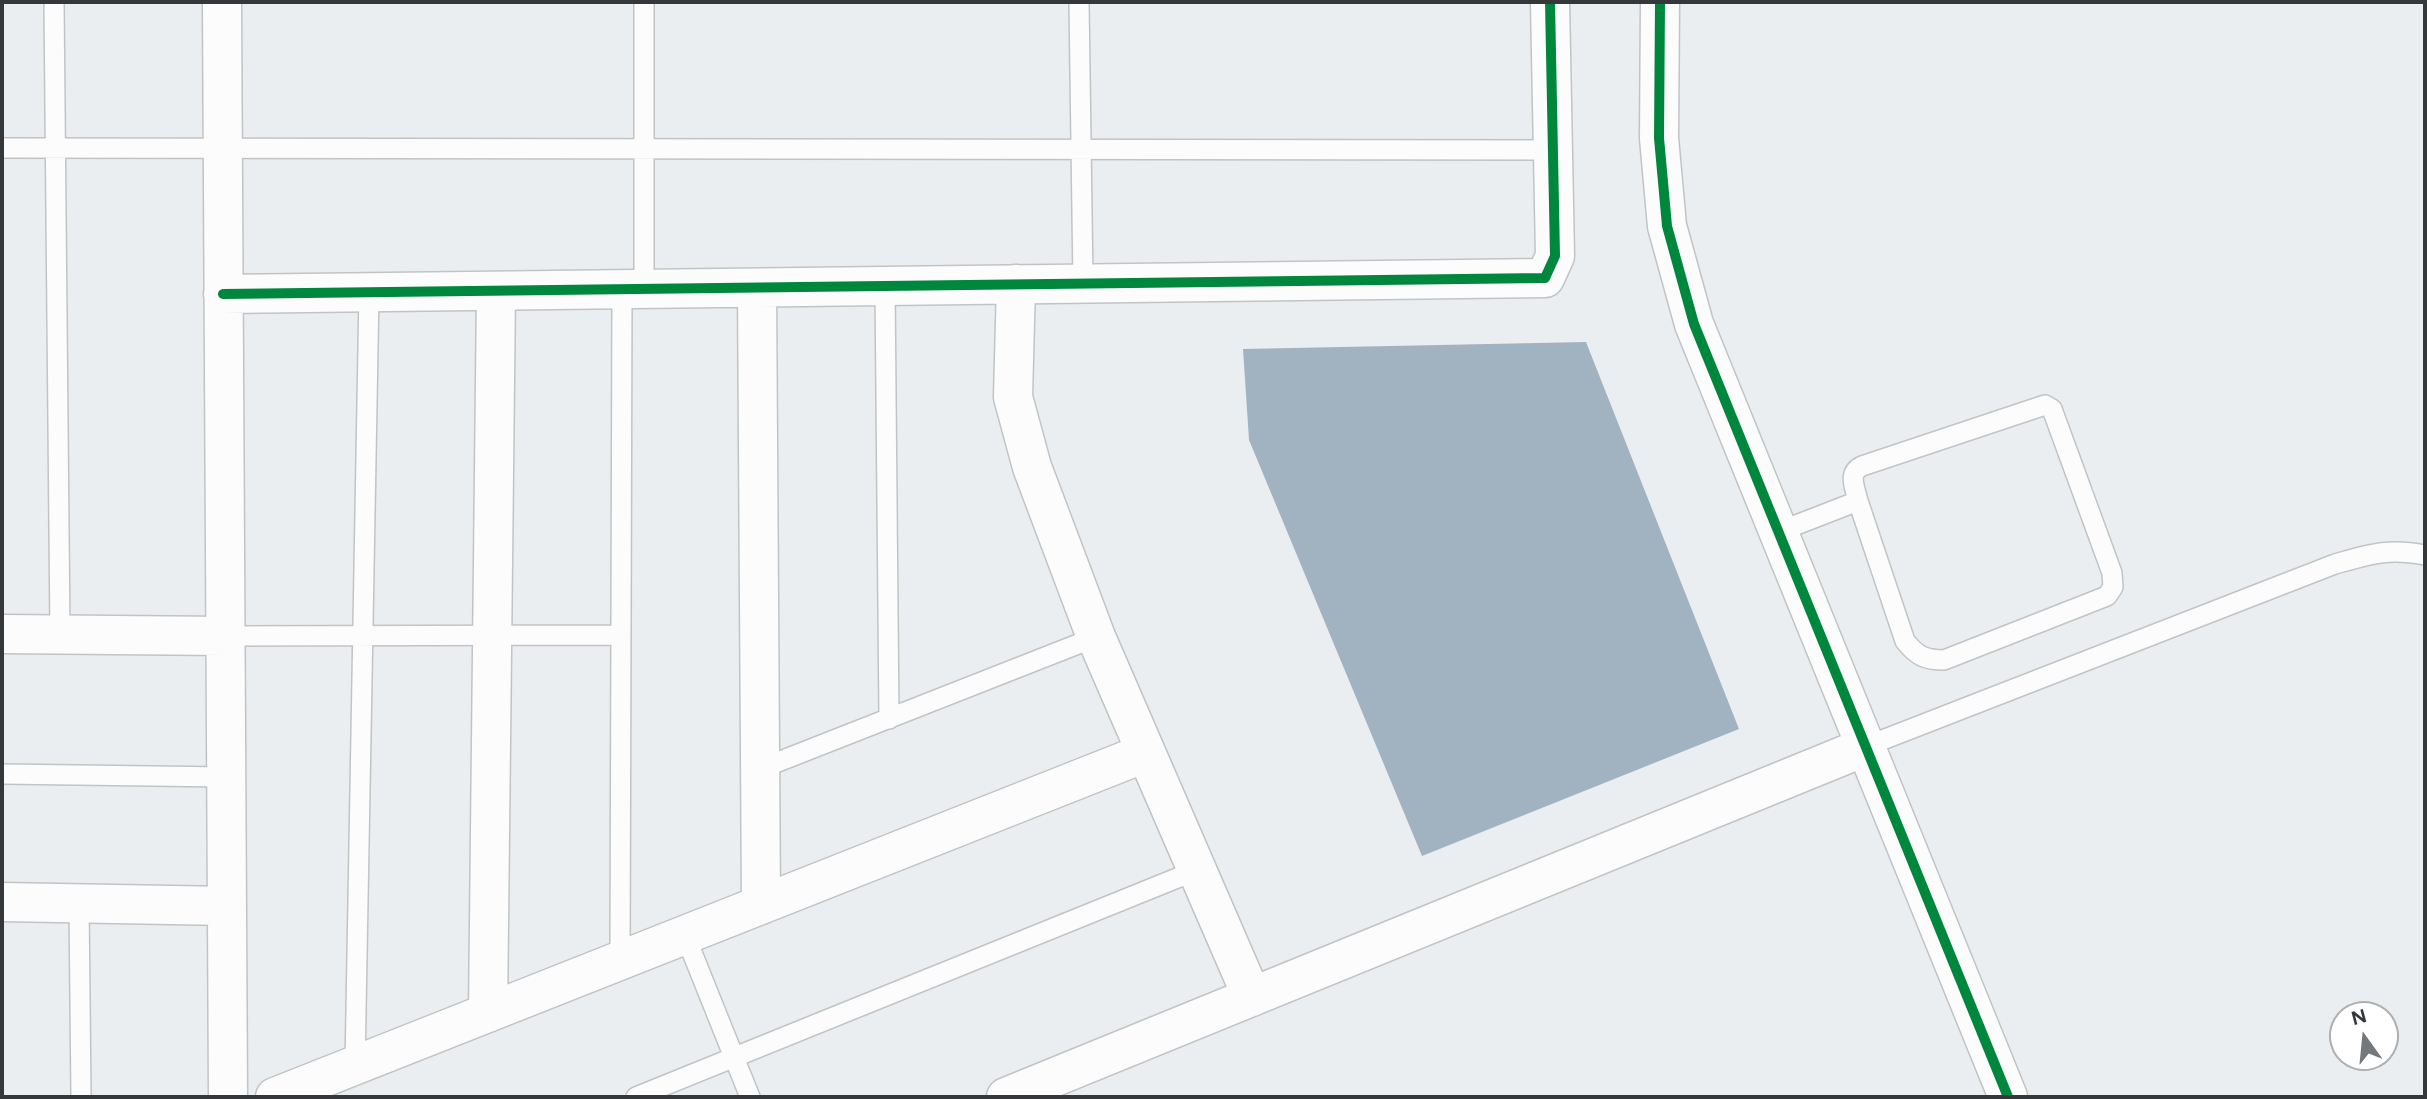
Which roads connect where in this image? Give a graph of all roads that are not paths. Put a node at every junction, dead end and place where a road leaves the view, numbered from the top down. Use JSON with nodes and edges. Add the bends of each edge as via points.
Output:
{"nodes":[{"id":1,"x":54,"y":2,"type":"edge"},
{"id":2,"x":222,"y":2,"type":"edge"},
{"id":3,"x":645,"y":2,"type":"edge"},
{"id":4,"x":1079,"y":2,"type":"edge"},
{"id":5,"x":1550,"y":2,"type":"edge"},
{"id":6,"x":1660,"y":2,"type":"edge"},
{"id":7,"x":2,"y":148,"type":"edge"},
{"id":8,"x":54,"y":148,"type":"junction"},
{"id":9,"x":222,"y":148,"type":"junction"},
{"id":10,"x":645,"y":149,"type":"junction"},
{"id":11,"x":1082,"y":149,"type":"junction"},
{"id":12,"x":1553,"y":150,"type":"junction"},
{"id":13,"x":1083,"y":283,"type":"junction"},
{"id":14,"x":1016,"y":284,"type":"junction"},
{"id":15,"x":886,"y":286,"type":"junction"},
{"id":16,"x":757,"y":288,"type":"junction"},
{"id":17,"x":633,"y":289,"type":"junction"},
{"id":18,"x":496,"y":290,"type":"junction"},
{"id":19,"x":369,"y":292,"type":"junction"},
{"id":20,"x":223,"y":294,"type":"junction"},
{"id":21,"x":1858,"y":501,"type":"junction"},
{"id":22,"x":1778,"y":532,"type":"junction"},
{"id":23,"x":2425,"y":555,"type":"edge"},
{"id":24,"x":2,"y":634,"type":"edge"},
{"id":25,"x":60,"y":635,"type":"junction"},
{"id":26,"x":363,"y":635,"type":"junction"},
{"id":27,"x":492,"y":635,"type":"junction"},
{"id":28,"x":621,"y":635,"type":"junction"},
{"id":29,"x":225,"y":636,"type":"junction"},
{"id":30,"x":1096,"y":637,"type":"junction"},
{"id":31,"x":889,"y":719,"type":"junction"},
{"id":32,"x":1867,"y":746,"type":"junction"},
{"id":33,"x":1145,"y":752,"type":"junction"},
{"id":34,"x":760,"y":769,"type":"junction"},
{"id":35,"x":2,"y":774,"type":"edge"},
{"id":36,"x":226,"y":777,"type":"junction"},
{"id":37,"x":1197,"y":870,"type":"junction"},
{"id":38,"x":2,"y":902,"type":"edge"},
{"id":39,"x":79,"y":904,"type":"junction"},
{"id":40,"x":761,"y":905,"type":"junction"},
{"id":41,"x":227,"y":906,"type":"junction"},
{"id":42,"x":685,"y":935,"type":"junction"},
{"id":43,"x":620,"y":961,"type":"junction"},
{"id":44,"x":1252,"y":997,"type":"junction"},
{"id":45,"x":488,"y":1013,"type":"junction"},
{"id":46,"x":734,"y":1058,"type":"junction"},
{"id":47,"x":355,"y":1066,"type":"junction"},
{"id":48,"x":81,"y":1097,"type":"edge"},
{"id":49,"x":228,"y":1097,"type":"edge"},
{"id":50,"x":275,"y":1097,"type":"edge"},
{"id":51,"x":636,"y":1097,"type":"edge"},
{"id":52,"x":750,"y":1097,"type":"edge"},
{"id":53,"x":1006,"y":1097,"type":"edge"},
{"id":54,"x":2008,"y":1097,"type":"edge"}],
"edges":[{"from":1,"to":8,"type":"lane"},
{"from":2,"to":9,"type":"street"},
{"from":3,"to":10,"type":"lane"},
{"from":4,"to":11,"type":"lane"},
{"from":5,"to":12,"type":"street"},
{"from":6,"to":22,"type":"street","via":[[1659,138],[1667,226],[1694,324]]},
{"from":7,"to":8,"type":"lane"},
{"from":8,"to":9,"type":"lane"},
{"from":8,"to":25,"type":"lane"},
{"from":9,"to":10,"type":"lane"},
{"from":9,"to":20,"type":"street"},
{"from":10,"to":11,"type":"lane"},
{"from":10,"to":17,"type":"lane"},
{"from":11,"to":12,"type":"lane"},
{"from":11,"to":13,"type":"lane"},
{"from":12,"to":13,"type":"street","via":[[1555,256],[1545,278]]},
{"from":13,"to":14,"type":"street"},
{"from":14,"to":15,"type":"street"},
{"from":14,"to":30,"type":"street","via":[[1013,397],[1032,467]]},
{"from":15,"to":16,"type":"street"},
{"from":15,"to":31,"type":"lane"},
{"from":16,"to":17,"type":"street"},
{"from":16,"to":34,"type":"street"},
{"from":17,"to":18,"type":"street"},
{"from":17,"to":28,"type":"lane"},
{"from":18,"to":19,"type":"street"},
{"from":18,"to":27,"type":"street"},
{"from":19,"to":20,"type":"street"},
{"from":19,"to":26,"type":"lane"},
{"from":20,"to":29,"type":"street"},
{"from":21,"to":21,"type":"lane","via":[[1905,641],[1915,654],[1928,660],[1944,660],[2107,596],[2113,587],[2112,573],[2052,409],[2045,405],[1854,469]]},
{"from":21,"to":22,"type":"lane"},
{"from":22,"to":32,"type":"street"},
{"from":23,"to":32,"type":"lane","via":[[2398,550],[2335,564]]},
{"from":24,"to":25,"type":"street"},
{"from":25,"to":29,"type":"street"},
{"from":26,"to":27,"type":"lane"},
{"from":26,"to":29,"type":"lane"},
{"from":26,"to":47,"type":"lane"},
{"from":27,"to":28,"type":"lane"},
{"from":27,"to":45,"type":"street"},
{"from":28,"to":43,"type":"lane"},
{"from":29,"to":36,"type":"street"},
{"from":30,"to":31,"type":"lane"},
{"from":30,"to":33,"type":"street"},
{"from":31,"to":34,"type":"lane"},
{"from":32,"to":44,"type":"street"},
{"from":32,"to":54,"type":"street"},
{"from":33,"to":37,"type":"street"},
{"from":33,"to":40,"type":"street"},
{"from":34,"to":40,"type":"street"},
{"from":35,"to":36,"type":"lane"},
{"from":36,"to":41,"type":"street"},
{"from":37,"to":44,"type":"street"},
{"from":37,"to":46,"type":"lane"},
{"from":38,"to":39,"type":"street"},
{"from":39,"to":41,"type":"street"},
{"from":39,"to":48,"type":"lane"},
{"from":40,"to":42,"type":"street"},
{"from":41,"to":49,"type":"street"},
{"from":42,"to":43,"type":"street"},
{"from":42,"to":46,"type":"lane"},
{"from":43,"to":45,"type":"street"},
{"from":44,"to":53,"type":"street"},
{"from":45,"to":47,"type":"street"},
{"from":46,"to":51,"type":"lane"},
{"from":46,"to":52,"type":"lane"},
{"from":47,"to":50,"type":"street"}]}
